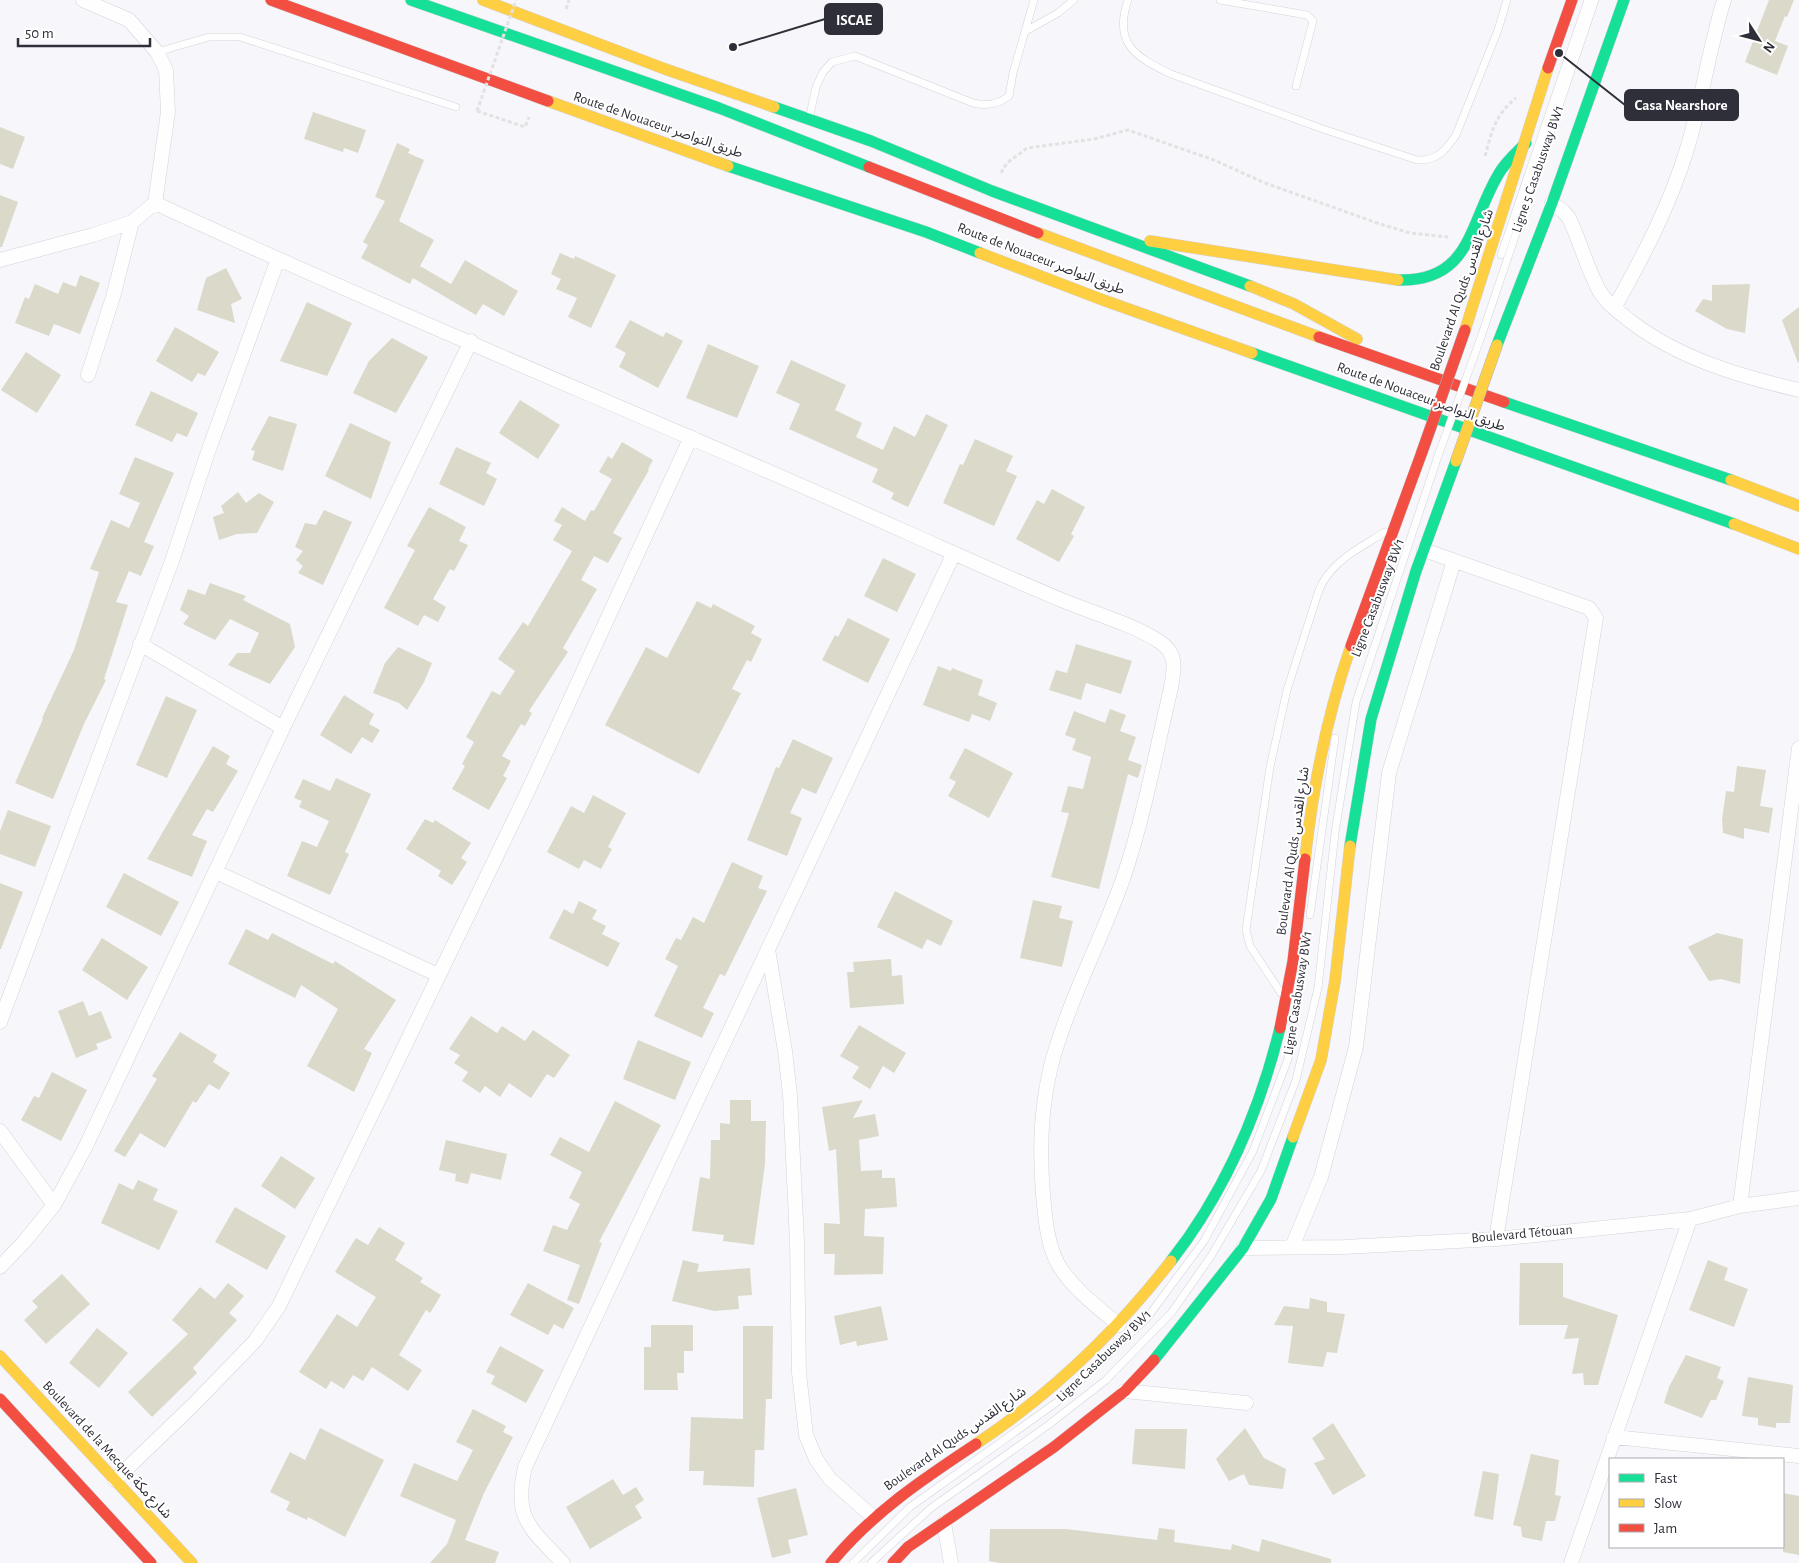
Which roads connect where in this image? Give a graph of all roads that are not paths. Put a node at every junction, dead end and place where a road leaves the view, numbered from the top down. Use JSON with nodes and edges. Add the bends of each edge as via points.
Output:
{"nodes":[{"id":1,"x":83,"y":0,"type":"edge"},
{"id":2,"x":271,"y":0,"type":"edge"},
{"id":3,"x":411,"y":0,"type":"edge"},
{"id":4,"x":483,"y":0,"type":"edge"},
{"id":5,"x":1034,"y":0,"type":"edge"},
{"id":6,"x":1074,"y":0,"type":"edge"},
{"id":7,"x":1128,"y":0,"type":"edge"},
{"id":8,"x":1220,"y":0,"type":"edge"},
{"id":9,"x":1507,"y":0,"type":"edge"},
{"id":10,"x":1572,"y":0,"type":"edge"},
{"id":11,"x":1588,"y":0,"type":"edge"},
{"id":12,"x":1595,"y":0,"type":"edge"},
{"id":13,"x":1624,"y":0,"type":"edge"},
{"id":14,"x":1724,"y":0,"type":"edge"},
{"id":15,"x":1026,"y":31,"type":"junction"},
{"id":16,"x":157,"y":52,"type":"junction"},
{"id":17,"x":1296,"y":86,"type":"dead end"},
{"id":18,"x":456,"y":107,"type":"dead end"},
{"id":19,"x":809,"y":119,"type":"junction"},
{"id":20,"x":1526,"y":143,"type":"junction"},
{"id":21,"x":155,"y":203,"type":"junction"},
{"id":22,"x":1552,"y":203,"type":"junction"},
{"id":23,"x":132,"y":222,"type":"junction"},
{"id":24,"x":1128,"y":238,"type":"junction"},
{"id":25,"x":278,"y":259,"type":"junction"},
{"id":26,"x":0,"y":260,"type":"edge"},
{"id":27,"x":1614,"y":308,"type":"junction"},
{"id":28,"x":1474,"y":334,"type":"junction"},
{"id":29,"x":471,"y":341,"type":"junction"},
{"id":30,"x":1392,"y":364,"type":"junction"},
{"id":31,"x":88,"y":375,"type":"dead end"},
{"id":32,"x":1799,"y":390,"type":"edge"},
{"id":33,"x":691,"y":437,"type":"junction"},
{"id":34,"x":1431,"y":454,"type":"junction"},
{"id":35,"x":1799,"y":506,"type":"edge"},
{"id":36,"x":1400,"y":527,"type":"junction"},
{"id":37,"x":1799,"y":549,"type":"edge"},
{"id":38,"x":1424,"y":550,"type":"junction"},
{"id":39,"x":954,"y":553,"type":"junction"},
{"id":40,"x":1454,"y":561,"type":"junction"},
{"id":41,"x":140,"y":644,"type":"junction"},
{"id":42,"x":1354,"y":663,"type":"dead end"},
{"id":43,"x":1338,"y":719,"type":"dead end"},
{"id":44,"x":283,"y":728,"type":"junction"},
{"id":45,"x":1337,"y":728,"type":"dead end"},
{"id":46,"x":1799,"y":748,"type":"edge"},
{"id":47,"x":216,"y":872,"type":"junction"},
{"id":48,"x":1309,"y":922,"type":"dead end"},
{"id":49,"x":768,"y":950,"type":"junction"},
{"id":50,"x":438,"y":975,"type":"junction"},
{"id":51,"x":1298,"y":991,"type":"dead end"},
{"id":52,"x":1285,"y":999,"type":"junction"},
{"id":53,"x":0,"y":1022,"type":"edge"},
{"id":54,"x":0,"y":1131,"type":"edge"},
{"id":55,"x":1799,"y":1198,"type":"edge"},
{"id":56,"x":54,"y":1205,"type":"junction"},
{"id":57,"x":1740,"y":1206,"type":"junction"},
{"id":58,"x":1690,"y":1219,"type":"junction"},
{"id":59,"x":1496,"y":1239,"type":"junction"},
{"id":60,"x":1292,"y":1247,"type":"junction"},
{"id":61,"x":1243,"y":1248,"type":"junction"},
{"id":62,"x":0,"y":1267,"type":"edge"},
{"id":63,"x":1119,"y":1325,"type":"junction"},
{"id":64,"x":0,"y":1356,"type":"edge"},
{"id":65,"x":1125,"y":1391,"type":"junction"},
{"id":66,"x":0,"y":1399,"type":"edge"},
{"id":67,"x":1246,"y":1403,"type":"dead end"},
{"id":68,"x":1614,"y":1437,"type":"junction"},
{"id":69,"x":1799,"y":1456,"type":"edge"},
{"id":70,"x":115,"y":1480,"type":"junction"},
{"id":71,"x":873,"y":1517,"type":"junction"},
{"id":72,"x":944,"y":1522,"type":"junction"},
{"id":73,"x":151,"y":1563,"type":"edge"},
{"id":74,"x":192,"y":1563,"type":"edge"},
{"id":75,"x":563,"y":1563,"type":"edge"},
{"id":76,"x":831,"y":1563,"type":"edge"},
{"id":77,"x":854,"y":1563,"type":"edge"},
{"id":78,"x":871,"y":1563,"type":"edge"},
{"id":79,"x":893,"y":1563,"type":"edge"},
{"id":80,"x":951,"y":1563,"type":"edge"},
{"id":81,"x":1571,"y":1563,"type":"edge"}],
"edges":[{"from":1,"to":16,"type":"street","via":[[129,20]]},
{"from":2,"to":37,"type":"main road","name":"Route de Nouaceur طريق النواصر","via":[[700,156],[926,232],[1103,300],[1679,503]]},
{"from":3,"to":30,"type":"main road","name":"Route de Nouaceur طريق النواصر","via":[[719,108],[1105,258]]},
{"from":4,"to":19,"type":"main road"},
{"from":5,"to":15,"type":"lane"},
{"from":6,"to":15,"type":"lane"},
{"from":7,"to":9,"type":"lane","via":[[1123,15],[1123,35],[1130,49],[1148,62],[1180,77],[1324,129],[1417,160],[1430,161],[1447,149],[1456,135]]},
{"from":8,"to":17,"type":"lane","via":[[1311,18]]},
{"from":10,"to":20,"type":"main road","name":"Boulevard Al Quds شارع القدس"},
{"from":11,"to":28,"type":"lane","name":"Ligne 5 Casabusway BW1"},
{"from":12,"to":28,"type":"lane","name":"Ligne 5 Casabusway BW1"},
{"from":13,"to":22,"type":"main road"},
{"from":14,"to":27,"type":"street","via":[[1678,178],[1651,240]]},
{"from":15,"to":19,"type":"lane","via":[[1009,96],[1002,101],[984,106],[973,103],[856,56],[832,62],[823,72]]},
{"from":16,"to":18,"type":"lane","via":[[209,37],[240,38]]},
{"from":16,"to":21,"type":"street","via":[[166,70],[168,93],[165,145]]},
{"from":19,"to":24,"type":"main road","via":[[992,191]]},
{"from":20,"to":24,"type":"main road","via":[[1502,167],[1465,251],[1442,272],[1426,280],[1383,279]]},
{"from":20,"to":28,"type":"main road","name":"Boulevard Al Quds شارع القدس","via":[[1493,251]]},
{"from":21,"to":23,"type":"street"},
{"from":21,"to":25,"type":"street"},
{"from":22,"to":27,"type":"street","via":[[1569,218],[1600,292]]},
{"from":22,"to":38,"type":"main road","bridge":true},
{"from":23,"to":26,"type":"street"},
{"from":23,"to":31,"type":"street"},
{"from":24,"to":30,"type":"main road","via":[[1294,304],[1354,337]]},
{"from":25,"to":29,"type":"street"},
{"from":25,"to":41,"type":"street"},
{"from":27,"to":32,"type":"street","via":[[1648,334],[1681,353],[1723,369]]},
{"from":28,"to":34,"type":"main road","name":"Boulevard Al Quds شارع القدس","bridge":true},
{"from":28,"to":34,"type":"lane","name":"Ligne Casabusway BW1","bridge":true},
{"from":29,"to":33,"type":"street"},
{"from":29,"to":44,"type":"street"},
{"from":30,"to":35,"type":"main road","name":"Route de Nouaceur طريق النواصر","via":[[1693,465]]},
{"from":33,"to":39,"type":"street"},
{"from":33,"to":50,"type":"street","via":[[532,782]]},
{"from":34,"to":36,"type":"main road","name":"Boulevard Al Quds شارع القدس"},
{"from":34,"to":78,"type":"lane","name":"Ligne Casabusway BW1","via":[[1356,702],[1335,833],[1318,988],[1296,1080],[1261,1171],[1211,1256],[1172,1312],[1106,1380],[931,1508]]},
{"from":36,"to":52,"type":"main road","name":"Boulevard Al Quds شارع القدس","via":[[1336,693],[1316,776]]},
{"from":36,"to":52,"type":"lane","via":[[1341,560],[1326,574],[1285,699],[1270,767],[1246,930],[1255,954]]},
{"from":38,"to":40,"type":"street"},
{"from":38,"to":61,"type":"main road","via":[[1371,719],[1345,878],[1335,981],[1321,1060],[1272,1199]]},
{"from":39,"to":49,"type":"street"},
{"from":39,"to":63,"type":"street","via":[[1160,642],[1172,652],[1175,666],[1128,864],[1056,1047],[1042,1116],[1040,1158],[1044,1206],[1057,1262],[1068,1279]]},
{"from":40,"to":59,"type":"street","via":[[1590,608],[1596,618]]},
{"from":40,"to":60,"type":"street","via":[[1389,773],[1356,1048],[1320,1178]]},
{"from":41,"to":44,"type":"street"},
{"from":41,"to":53,"type":"street"},
{"from":42,"to":43,"type":"lane","name":"Ligne Casabusway BW1","via":[[1341,699]]},
{"from":44,"to":47,"type":"street"},
{"from":45,"to":48,"type":"lane","name":"Ligne Casabusway BW1"},
{"from":46,"to":57,"type":"street"},
{"from":47,"to":50,"type":"street"},
{"from":47,"to":56,"type":"street","via":[[85,1148]]},
{"from":49,"to":71,"type":"street","via":[[786,1051],[790,1095],[799,1373],[806,1435],[816,1459],[830,1479]]},
{"from":49,"to":75,"type":"street","via":[[525,1467],[520,1500],[522,1513],[529,1526]]},
{"from":50,"to":70,"type":"street","via":[[279,1306],[255,1341]]},
{"from":51,"to":77,"type":"lane","name":"Ligne Casabusway BW1","via":[[1288,1059],[1253,1151],[1204,1241],[1147,1318],[1057,1402],[910,1507]]},
{"from":52,"to":63,"type":"main road","name":"Boulevard Al Quds شارع القدس","via":[[1259,1100],[1236,1157],[1200,1223],[1154,1285]]},
{"from":54,"to":56,"type":"street"},
{"from":55,"to":57,"type":"street","name":"Boulevard Tétouan"},
{"from":56,"to":62,"type":"street"},
{"from":57,"to":58,"type":"street","name":"Boulevard Tétouan"},
{"from":58,"to":59,"type":"street","name":"Boulevard Tétouan"},
{"from":58,"to":68,"type":"street"},
{"from":59,"to":60,"type":"street","name":"Boulevard Tétouan"},
{"from":60,"to":61,"type":"street","name":"Boulevard Tétouan"},
{"from":61,"to":65,"type":"main road","via":[[1151,1364]]},
{"from":63,"to":71,"type":"main road","name":"Boulevard Al Quds شارع القدس","via":[[1024,1410]]},
{"from":64,"to":70,"type":"main road","name":"Boulevard de la Mecque شارع مكة"},
{"from":65,"to":67,"type":"street"},
{"from":65,"to":72,"type":"main road","via":[[1054,1447]]},
{"from":66,"to":73,"type":"main road"},
{"from":68,"to":69,"type":"street"},
{"from":68,"to":81,"type":"street"},
{"from":70,"to":74,"type":"main road","name":"Boulevard de la Mecque شارع مكة"},
{"from":71,"to":76,"type":"main road","name":"Boulevard Al Quds شارع القدس"},
{"from":72,"to":79,"type":"main road","via":[[908,1547]]},
{"from":72,"to":80,"type":"street"}]}
